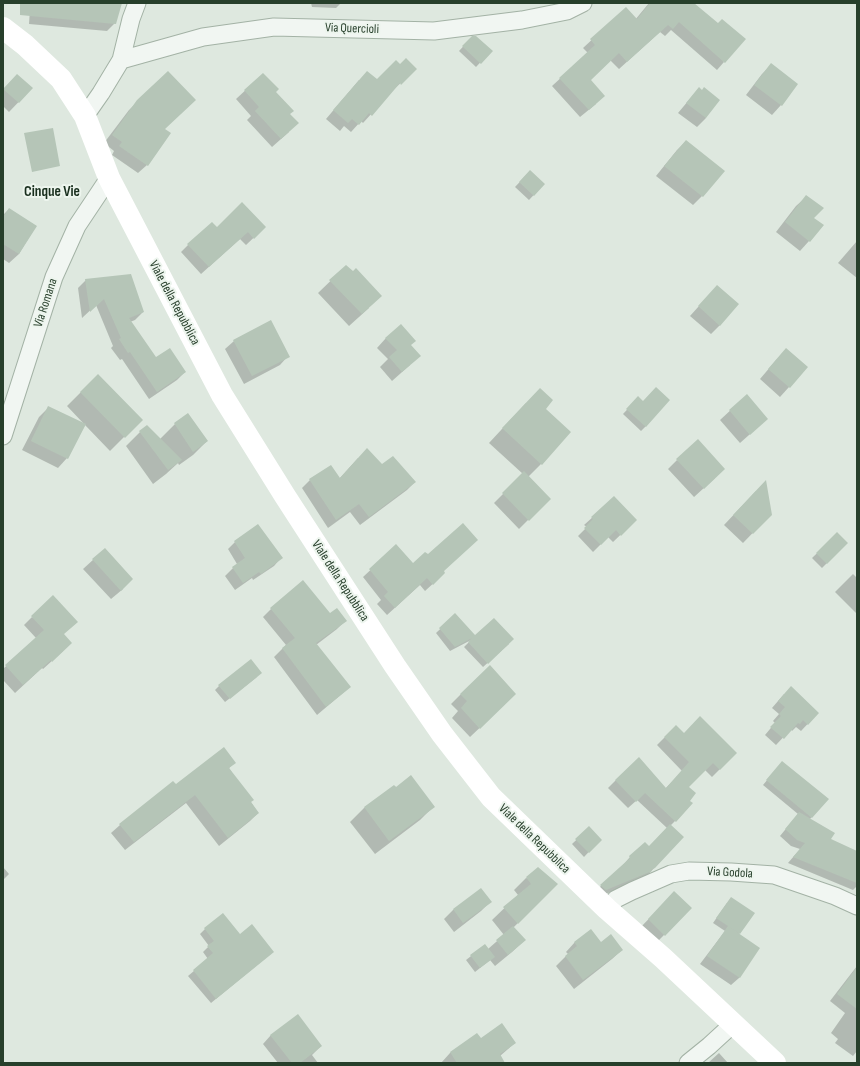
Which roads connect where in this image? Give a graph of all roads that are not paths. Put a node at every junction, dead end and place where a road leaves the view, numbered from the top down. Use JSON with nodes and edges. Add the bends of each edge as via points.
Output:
{"nodes":[{"id":1,"x":137,"y":3,"type":"edge"},
{"id":2,"x":583,"y":3,"type":"edge"},
{"id":3,"x":3,"y":28,"type":"edge"},
{"id":4,"x":121,"y":60,"type":"junction"},
{"id":5,"x":85,"y":116,"type":"junction"},
{"id":6,"x":109,"y":178,"type":"junction"},
{"id":7,"x":3,"y":436,"type":"edge"},
{"id":8,"x":857,"y":906,"type":"edge"},
{"id":9,"x":607,"y":909,"type":"junction"},
{"id":10,"x":733,"y":1024,"type":"junction"},
{"id":11,"x":688,"y":1063,"type":"edge"},
{"id":12,"x":775,"y":1063,"type":"edge"}],
"edges":[{"from":1,"to":4,"type":"street"},
{"from":2,"to":4,"type":"street","name":"Via Quercioli","via":[[567,11],[522,20],[434,31],[274,27],[203,37]]},
{"from":3,"to":5,"type":"main road","name":"Viale della Repubblica","via":[[61,79]]},
{"from":4,"to":5,"type":"street"},
{"from":5,"to":6,"type":"main road","name":"Viale della Repubblica"},
{"from":6,"to":7,"type":"street","name":"Via Romana","via":[[77,226],[54,277]]},
{"from":6,"to":9,"type":"main road","name":"Viale della Repubblica","via":[[222,395],[298,516],[442,734],[491,797]]},
{"from":8,"to":9,"type":"street","name":"Via Godola","via":[[774,875],[689,871],[671,874],[632,891],[616,899]]},
{"from":9,"to":10,"type":"main road","name":"Viale della Repubblica"},
{"from":10,"to":11,"type":"street"},
{"from":10,"to":12,"type":"main road","name":"Viale della Repubblica"}]}
